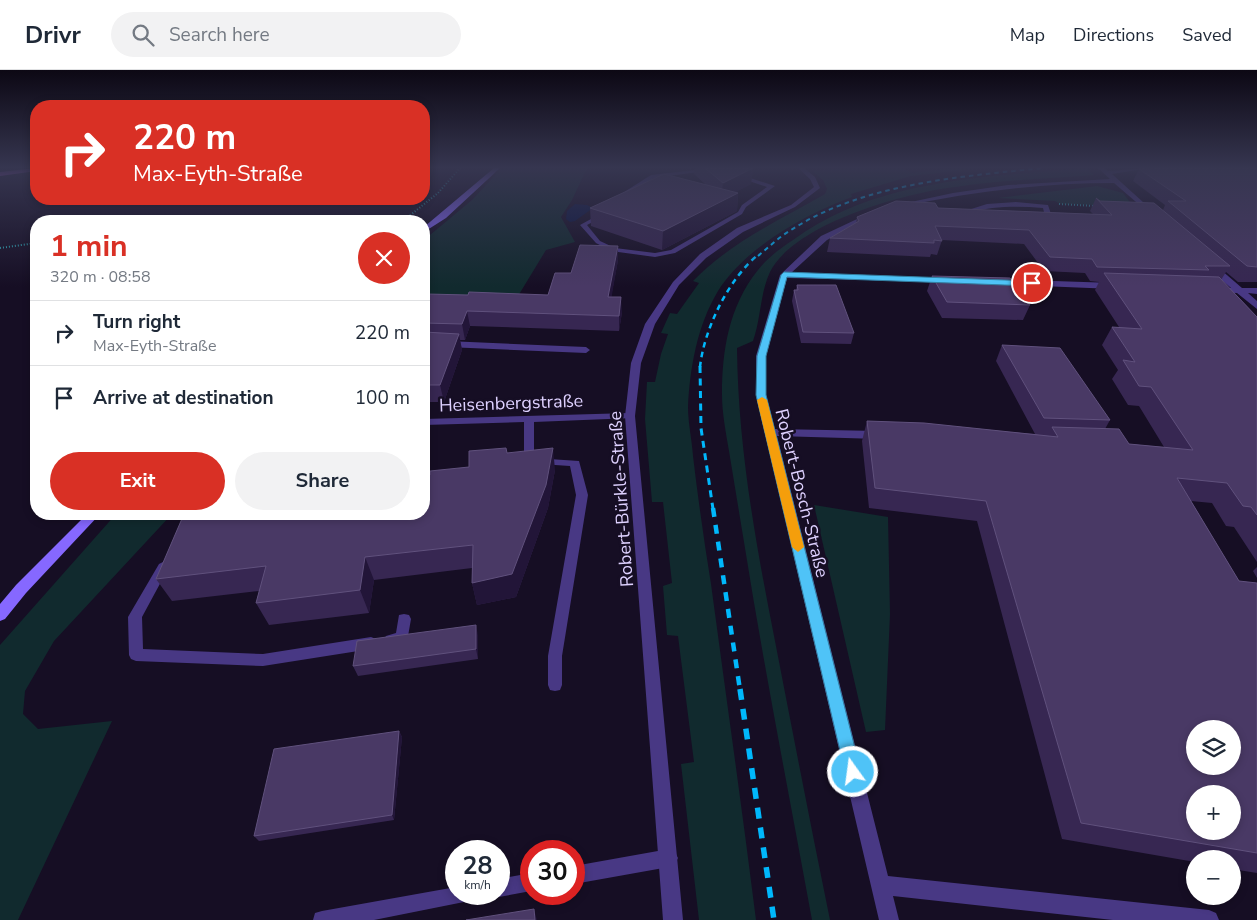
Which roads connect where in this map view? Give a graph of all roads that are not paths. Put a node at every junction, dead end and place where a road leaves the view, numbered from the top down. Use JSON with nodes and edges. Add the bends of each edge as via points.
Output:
{"nodes":[{"id":1,"x":452,"y":208,"type":"edge"},
{"id":2,"x":743,"y":208,"type":"edge"},
{"id":3,"x":790,"y":208,"type":"edge"},
{"id":4,"x":898,"y":208,"type":"edge"},
{"id":5,"x":976,"y":208,"type":"edge"},
{"id":6,"x":1046,"y":208,"type":"edge"},
{"id":7,"x":1146,"y":208,"type":"edge"},
{"id":8,"x":958,"y":210,"type":"edge"},
{"id":9,"x":968,"y":211,"type":"junction"},
{"id":10,"x":608,"y":212,"type":"edge"},
{"id":11,"x":1004,"y":212,"type":"edge"},
{"id":12,"x":1142,"y":212,"type":"edge"},
{"id":13,"x":1151,"y":212,"type":"junction"},
{"id":14,"x":1030,"y":213,"type":"edge"},
{"id":15,"x":1158,"y":219,"type":"edge"},
{"id":16,"x":430,"y":226,"type":"edge"},
{"id":17,"x":1203,"y":258,"type":"edge"},
{"id":18,"x":784,"y":275,"type":"junction"},
{"id":19,"x":990,"y":280,"type":"edge"},
{"id":20,"x":956,"y":281,"type":"edge"},
{"id":21,"x":1122,"y":286,"type":"edge"},
{"id":22,"x":1200,"y":289,"type":"edge"},
{"id":23,"x":1239,"y":290,"type":"junction"},
{"id":24,"x":1257,"y":291,"type":"edge"},
{"id":25,"x":1257,"y":306,"type":"edge"},
{"id":26,"x":430,"y":343,"type":"edge"},
{"id":27,"x":586,"y":350,"type":"dead end"},
{"id":28,"x":630,"y":416,"type":"junction"},
{"id":29,"x":529,"y":419,"type":"junction"},
{"id":30,"x":461,"y":421,"type":"junction"},
{"id":31,"x":430,"y":422,"type":"edge"},
{"id":32,"x":430,"y":428,"type":"edge"},
{"id":33,"x":769,"y":432,"type":"junction"},
{"id":34,"x":889,"y":436,"type":"edge"},
{"id":35,"x":88,"y":520,"type":"edge"},
{"id":36,"x":170,"y":556,"type":"edge"},
{"id":37,"x":0,"y":615,"type":"edge"},
{"id":38,"x":404,"y":619,"type":"dead end"},
{"id":39,"x":555,"y":686,"type":"dead end"},
{"id":40,"x":669,"y":858,"type":"junction"},
{"id":41,"x":585,"y":873,"type":"edge"},
{"id":42,"x":881,"y":885,"type":"junction"},
{"id":43,"x":445,"y":898,"type":"edge"},
{"id":44,"x":322,"y":920,"type":"edge"},
{"id":45,"x":673,"y":920,"type":"edge"},
{"id":46,"x":889,"y":920,"type":"edge"},
{"id":47,"x":1209,"y":920,"type":"edge"}],
"edges":[{"from":1,"to":16,"type":"street"},
{"from":2,"to":10,"type":"lane","via":[[740,213],[672,252],[655,255],[613,250],[598,242],[583,225]]},
{"from":3,"to":28,"type":"street","name":"Robert-Bürkle-Straße","via":[[740,230],[703,256],[676,284],[650,324],[636,363]]},
{"from":4,"to":18,"type":"street","via":[[885,209],[824,238]]},
{"from":5,"to":9,"type":"lane"},
{"from":6,"to":14,"type":"lane","via":[[1048,214]]},
{"from":7,"to":13,"type":"street"},
{"from":8,"to":9,"type":"lane"},
{"from":9,"to":11,"type":"lane"},
{"from":12,"to":13,"type":"lane"},
{"from":13,"to":15,"type":"street"},
{"from":17,"to":23,"type":"street"},
{"from":18,"to":20,"type":"street"},
{"from":18,"to":33,"type":"street","name":"Robert-Bosch-Straße","via":[[762,356],[761,395]]},
{"from":19,"to":21,"type":"street"},
{"from":22,"to":23,"type":"street"},
{"from":23,"to":24,"type":"street"},
{"from":23,"to":25,"type":"street"},
{"from":26,"to":27,"type":"lane"},
{"from":28,"to":29,"type":"lane","name":"Heisenbergstraße"},
{"from":28,"to":40,"type":"street","name":"Robert-Bürkle-Straße"},
{"from":29,"to":30,"type":"lane","name":"Heisenbergstraße"},
{"from":29,"to":39,"type":"lane","via":[[529,461],[575,463],[582,495],[555,656]]},
{"from":30,"to":31,"type":"lane","name":"Heisenbergstraße"},
{"from":30,"to":32,"type":"lane"},
{"from":33,"to":34,"type":"street"},
{"from":33,"to":42,"type":"street","name":"Robert-Bosch-Straße"},
{"from":35,"to":37,"type":"street"},
{"from":36,"to":38,"type":"lane","via":[[136,617],[136,655],[263,660],[402,638]]},
{"from":40,"to":41,"type":"lane"},
{"from":40,"to":45,"type":"street","name":"Robert-Bürkle-Straße"},
{"from":42,"to":46,"type":"street","name":"Robert-Bosch-Straße"},
{"from":42,"to":47,"type":"street"},
{"from":43,"to":44,"type":"lane"}]}
